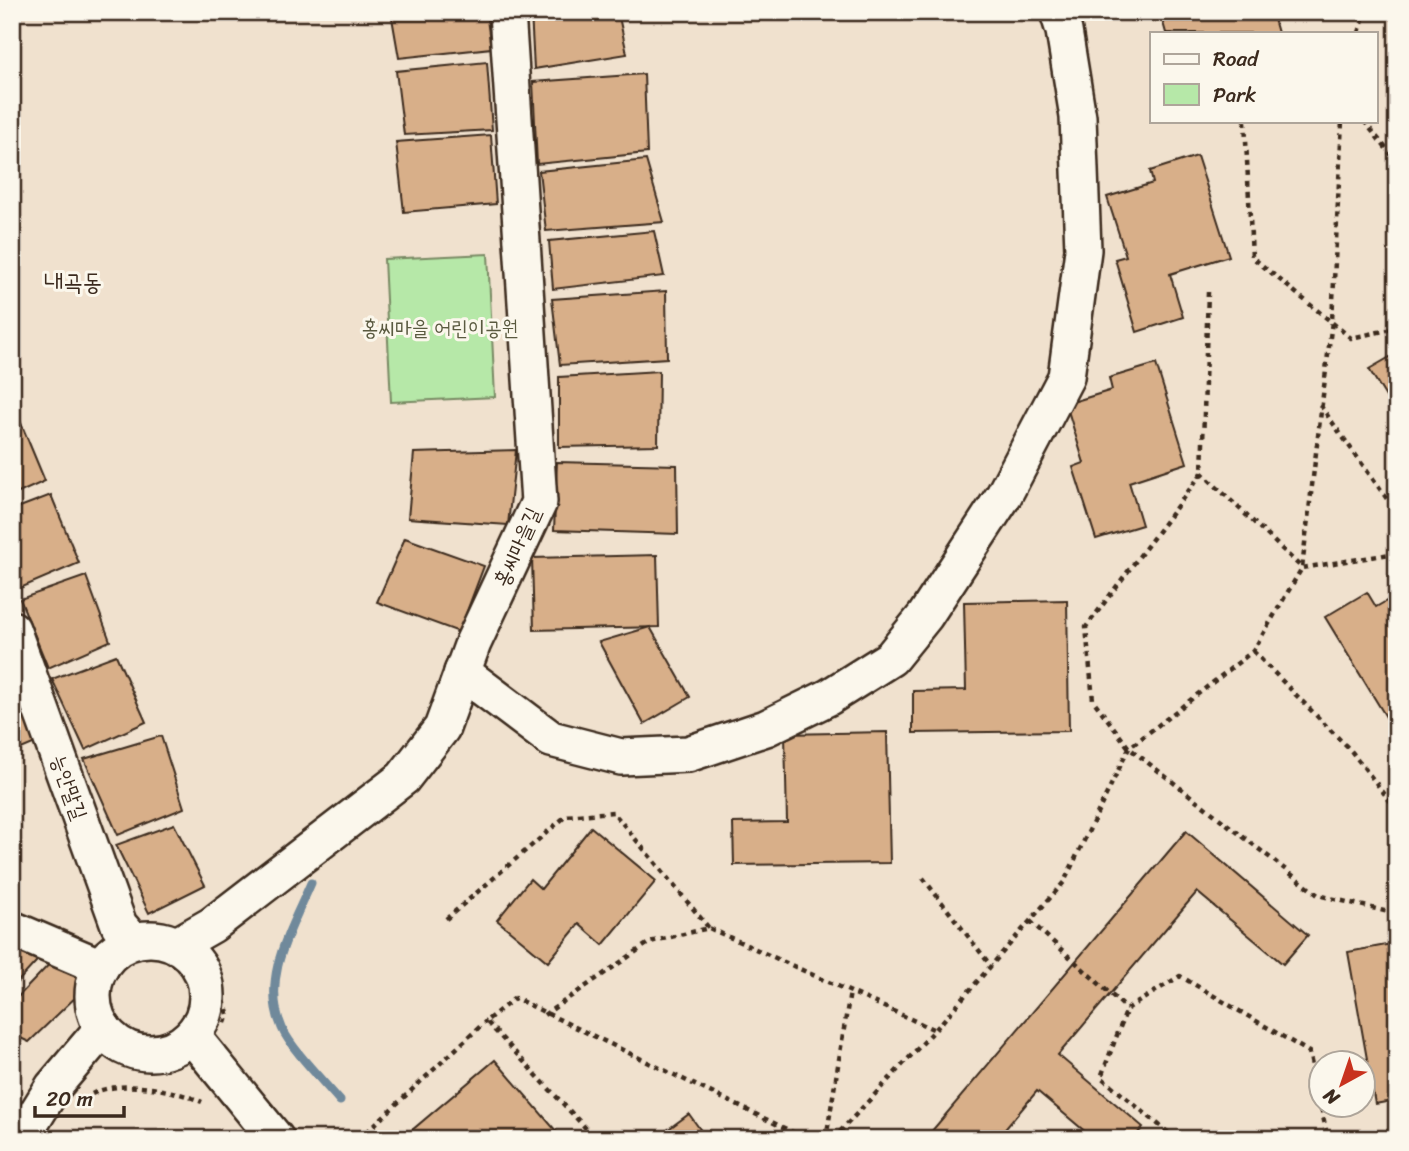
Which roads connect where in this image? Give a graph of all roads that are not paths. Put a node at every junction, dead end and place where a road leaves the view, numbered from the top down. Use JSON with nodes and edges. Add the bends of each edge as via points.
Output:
{"nodes":[{"id":1,"x":507,"y":12,"type":"edge"},
{"id":2,"x":1058,"y":12,"type":"edge"},
{"id":3,"x":12,"y":629,"type":"edge"},
{"id":4,"x":463,"y":672,"type":"junction"},
{"id":5,"x":12,"y":929,"type":"edge"},
{"id":6,"x":134,"y":941,"type":"junction"},
{"id":7,"x":177,"y":945,"type":"junction"},
{"id":8,"x":101,"y":967,"type":"junction"},
{"id":9,"x":103,"y":1028,"type":"junction"},
{"id":10,"x":192,"y":1036,"type":"junction"},
{"id":11,"x":21,"y":1139,"type":"edge"},
{"id":12,"x":276,"y":1139,"type":"edge"}],
"edges":[{"from":1,"to":4,"type":"street","name":"홍씨마을길","via":[[539,502]]},
{"from":2,"to":4,"type":"street","via":[[1078,117],[1083,250],[1066,377],[1004,495],[925,616],[891,658],[829,697],[766,728],[688,754],[621,757],[551,739]]},
{"from":3,"to":6,"type":"street","name":"능안말길","via":[[119,926]]},
{"from":4,"to":7,"type":"street","name":"홍씨마을길","via":[[442,728],[403,778],[212,925]]},
{"from":5,"to":8,"type":"street"},
{"from":6,"to":7,"type":"street","via":[[156,939]]},
{"from":6,"to":8,"type":"street"},
{"from":7,"to":10,"type":"street","via":[[196,963],[207,987],[207,1005]]},
{"from":8,"to":9,"type":"street","via":[[93,992]]},
{"from":9,"to":10,"type":"street","via":[[115,1041],[145,1053],[178,1046]]},
{"from":9,"to":11,"type":"street","via":[[53,1087]]},
{"from":10,"to":12,"type":"street"}]}
